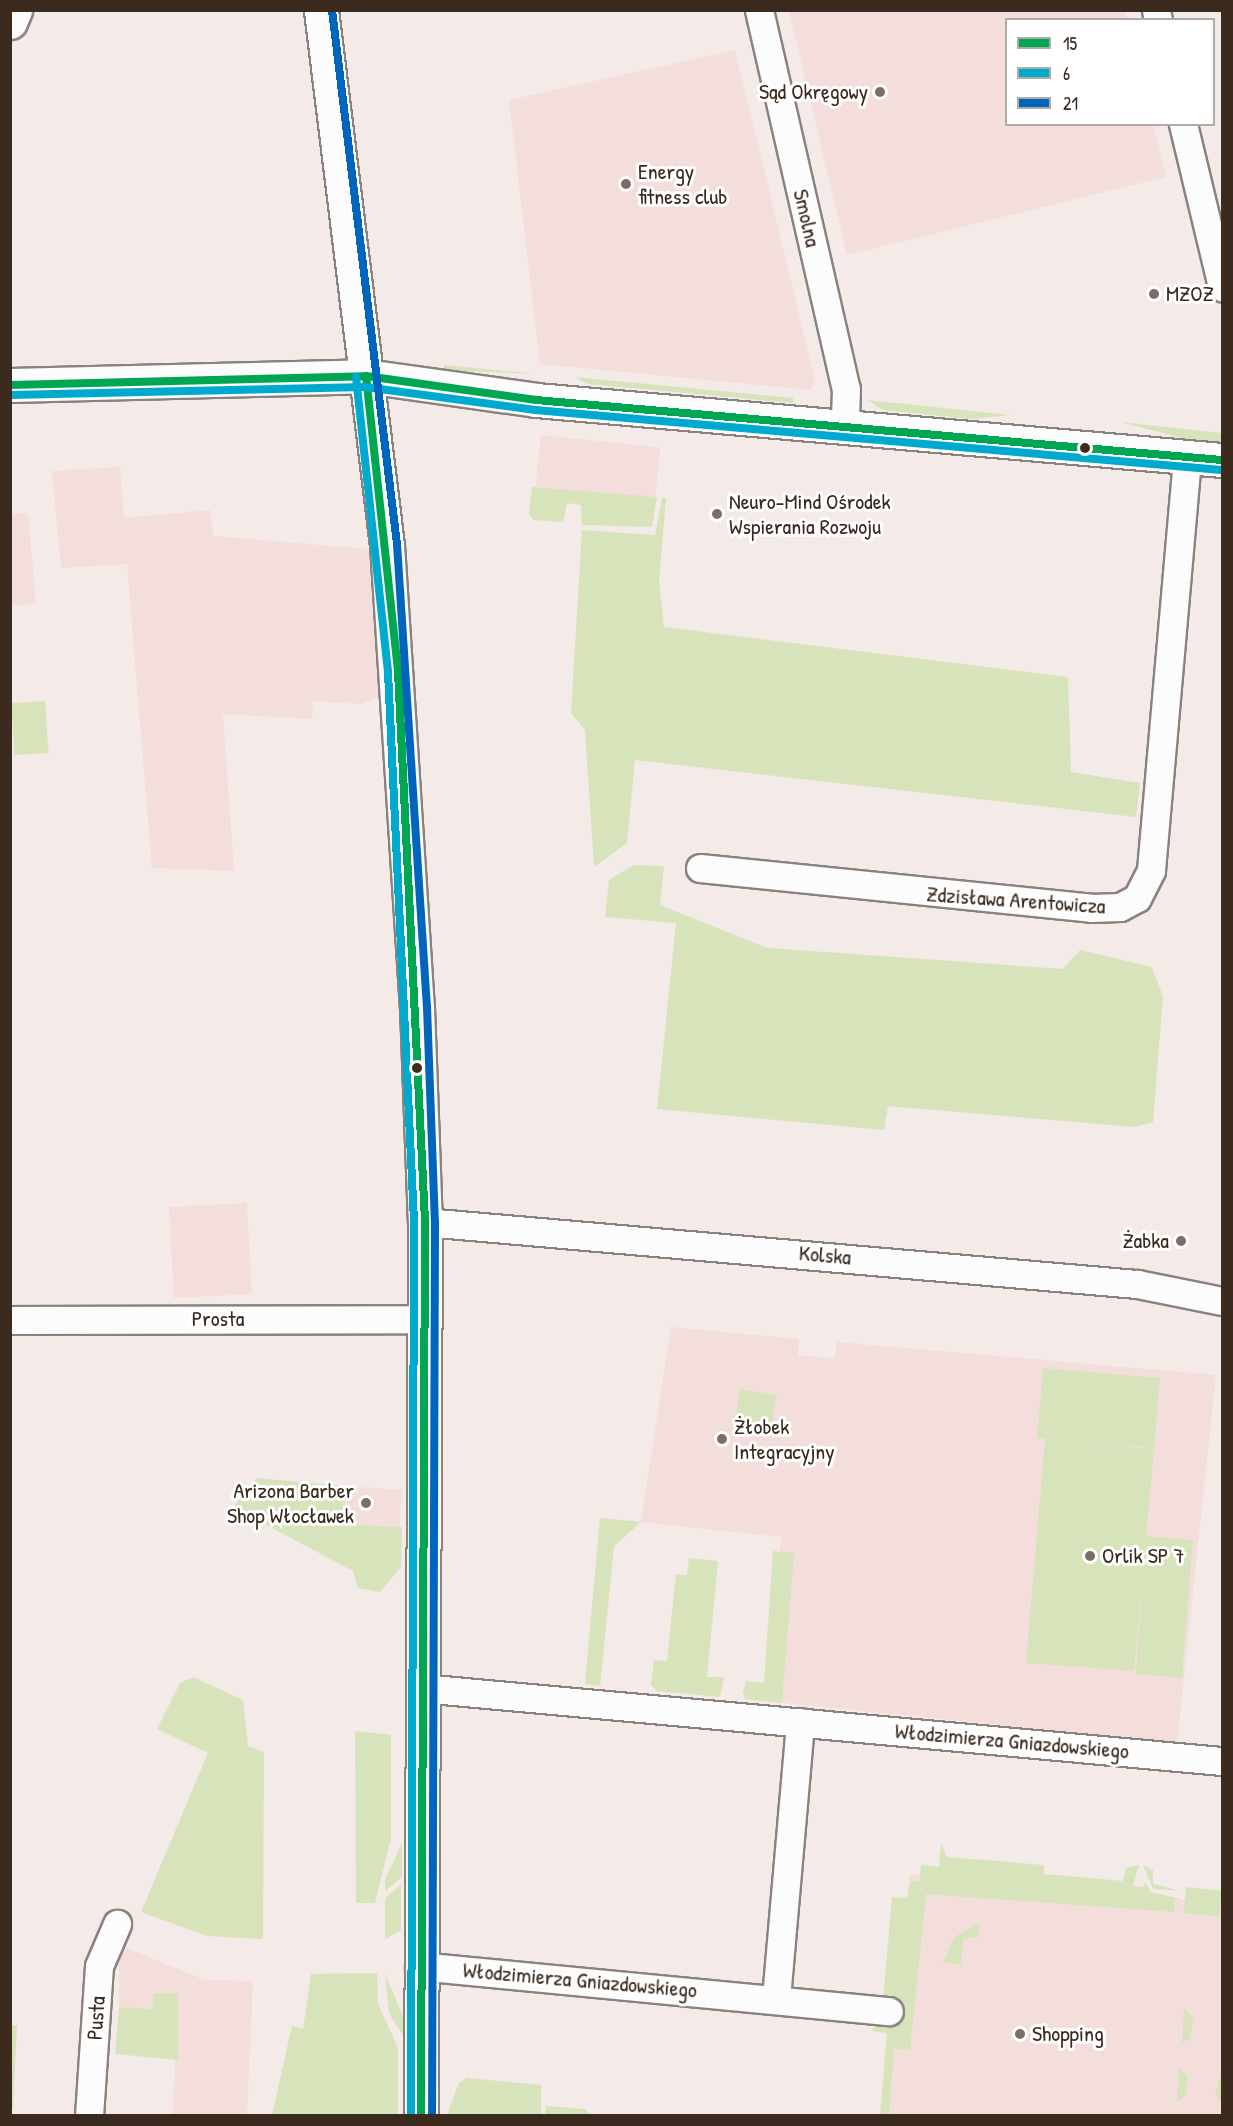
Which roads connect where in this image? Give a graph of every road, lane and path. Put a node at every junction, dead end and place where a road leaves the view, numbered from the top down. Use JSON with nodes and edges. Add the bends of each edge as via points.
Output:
{"nodes":[{"id":1,"x":15,"y":10,"type":"edge"},
{"id":2,"x":321,"y":10,"type":"edge"},
{"id":3,"x":759,"y":10,"type":"edge"},
{"id":4,"x":10,"y":22,"type":"edge"},
{"id":5,"x":1183,"y":126,"type":"edge"},
{"id":6,"x":1222,"y":287,"type":"edge"},
{"id":7,"x":366,"y":376,"type":"junction"},
{"id":8,"x":10,"y":385,"type":"edge"},
{"id":9,"x":845,"y":427,"type":"junction"},
{"id":10,"x":1187,"y":457,"type":"junction"},
{"id":11,"x":1222,"y":460,"type":"edge"},
{"id":12,"x":700,"y":868,"type":"dead end"},
{"id":13,"x":425,"y":1222,"type":"junction"},
{"id":14,"x":1222,"y":1301,"type":"edge"},
{"id":15,"x":424,"y":1319,"type":"junction"},
{"id":16,"x":10,"y":1320,"type":"edge"},
{"id":17,"x":421,"y":1688,"type":"junction"},
{"id":18,"x":800,"y":1722,"type":"junction"},
{"id":19,"x":1221,"y":1760,"type":"edge"},
{"id":20,"x":117,"y":1924,"type":"dead end"},
{"id":21,"x":419,"y":1966,"type":"junction"},
{"id":22,"x":776,"y":1998,"type":"junction"},
{"id":23,"x":889,"y":2011,"type":"dead end"},
{"id":24,"x":89,"y":2115,"type":"edge"},
{"id":25,"x":421,"y":2115,"type":"edge"}],
"edges":[{"from":1,"to":4,"type":"street"},
{"from":2,"to":7,"type":"street"},
{"from":3,"to":9,"type":"street","name":"Smolna","via":[[846,389]]},
{"from":5,"to":6,"type":"street"},
{"from":7,"to":8,"type":"street"},
{"from":7,"to":9,"type":"street","via":[[517,398]]},
{"from":7,"to":13,"type":"street","via":[[398,671]]},
{"from":9,"to":10,"type":"street"},
{"from":10,"to":11,"type":"street"},
{"from":10,"to":12,"type":"street","name":"Zdzisława Arentowicza","via":[[1151,870],[1137,898],[1120,907],[1091,909]]},
{"from":13,"to":14,"type":"street","name":"Kolska","via":[[1137,1284]]},
{"from":13,"to":15,"type":"street"},
{"from":15,"to":16,"type":"street","name":"Prosta"},
{"from":15,"to":17,"type":"street"},
{"from":17,"to":18,"type":"street","name":"Włodzimierza Gniazdowskiego"},
{"from":17,"to":21,"type":"street"},
{"from":18,"to":19,"type":"street","name":"Włodzimierza Gniazdowskiego"},
{"from":18,"to":22,"type":"street"},
{"from":20,"to":24,"type":"street","name":"Pusta","via":[[99,1966]]},
{"from":21,"to":22,"type":"street","name":"Włodzimierza Gniazdowskiego"},
{"from":21,"to":25,"type":"street"},
{"from":22,"to":23,"type":"street","name":"Włodzimierza Gniazdowskiego"}]}
